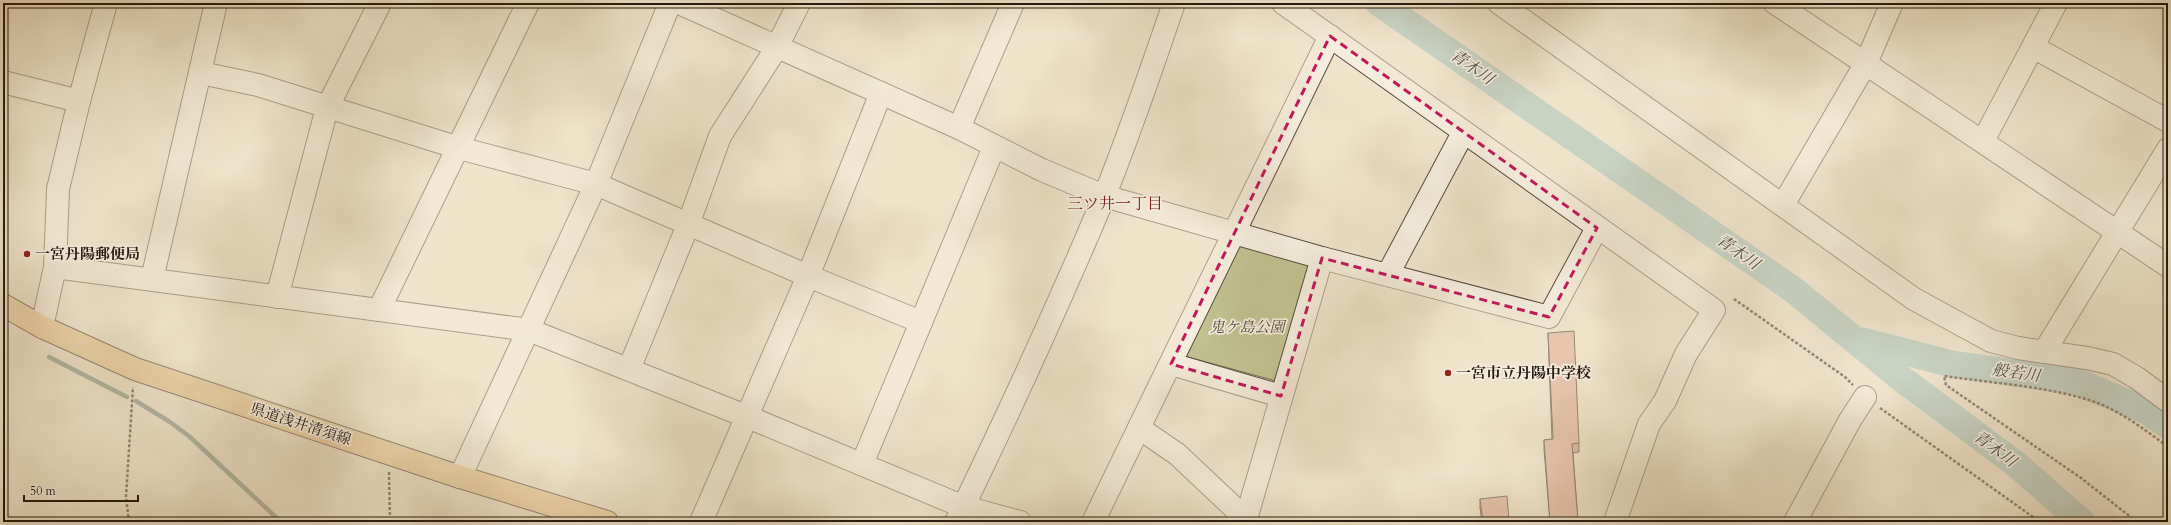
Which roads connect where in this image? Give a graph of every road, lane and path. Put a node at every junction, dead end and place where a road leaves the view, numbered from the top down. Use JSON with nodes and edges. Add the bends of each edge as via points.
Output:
{"nodes":[{"id":1,"x":106,"y":3,"type":"edge"},
{"id":2,"x":216,"y":3,"type":"edge"},
{"id":3,"x":380,"y":3,"type":"edge"},
{"id":4,"x":528,"y":3,"type":"edge"},
{"id":5,"x":670,"y":3,"type":"edge"},
{"id":6,"x":678,"y":3,"type":"edge"},
{"id":7,"x":799,"y":3,"type":"edge"},
{"id":8,"x":1013,"y":3,"type":"edge"},
{"id":9,"x":1174,"y":3,"type":"edge"},
{"id":10,"x":1283,"y":3,"type":"edge"},
{"id":11,"x":1499,"y":3,"type":"edge"},
{"id":12,"x":1775,"y":3,"type":"edge"},
{"id":13,"x":1892,"y":3,"type":"edge"},
{"id":14,"x":2056,"y":3,"type":"edge"},
{"id":15,"x":1330,"y":36,"type":"junction"},
{"id":16,"x":2033,"y":46,"type":"junction"},
{"id":17,"x":778,"y":47,"type":"junction"},
{"id":18,"x":1866,"y":63,"type":"junction"},
{"id":19,"x":201,"y":73,"type":"junction"},
{"id":20,"x":3,"y":82,"type":"edge"},
{"id":21,"x":881,"y":93,"type":"junction"},
{"id":22,"x":79,"y":101,"type":"junction"},
{"id":23,"x":327,"y":108,"type":"junction"},
{"id":24,"x":2168,"y":121,"type":"edge"},
{"id":25,"x":959,"y":128,"type":"junction"},
{"id":26,"x":1463,"y":133,"type":"junction"},
{"id":27,"x":1983,"y":141,"type":"junction"},
{"id":28,"x":994,"y":147,"type":"junction"},
{"id":29,"x":459,"y":148,"type":"junction"},
{"id":30,"x":2168,"y":149,"type":"edge"},
{"id":31,"x":596,"y":184,"type":"junction"},
{"id":32,"x":1104,"y":196,"type":"junction"},
{"id":33,"x":1783,"y":205,"type":"junction"},
{"id":34,"x":688,"y":224,"type":"junction"},
{"id":35,"x":1597,"y":228,"type":"junction"},
{"id":36,"x":2117,"y":232,"type":"junction"},
{"id":37,"x":1234,"y":233,"type":"junction"},
{"id":38,"x":1322,"y":258,"type":"junction"},
{"id":39,"x":2168,"y":266,"type":"edge"},
{"id":40,"x":55,"y":267,"type":"junction"},
{"id":41,"x":1388,"y":274,"type":"junction"},
{"id":42,"x":808,"y":276,"type":"junction"},
{"id":43,"x":152,"y":279,"type":"junction"},
{"id":44,"x":277,"y":297,"type":"junction"},
{"id":45,"x":1734,"y":298,"type":"dead end"},
{"id":46,"x":3,"y":306,"type":"edge"},
{"id":47,"x":379,"y":310,"type":"junction"},
{"id":48,"x":921,"y":322,"type":"junction"},
{"id":49,"x":42,"y":327,"type":"junction"},
{"id":50,"x":529,"y":330,"type":"junction"},
{"id":51,"x":2044,"y":352,"type":"junction"},
{"id":52,"x":1171,"y":364,"type":"junction"},
{"id":53,"x":135,"y":369,"type":"junction"},
{"id":54,"x":629,"y":369,"type":"junction"},
{"id":55,"x":1281,"y":396,"type":"junction"},
{"id":56,"x":1865,"y":397,"type":"junction"},
{"id":57,"x":2168,"y":401,"type":"edge"},
{"id":58,"x":748,"y":417,"type":"junction"},
{"id":59,"x":1139,"y":428,"type":"junction"},
{"id":60,"x":2168,"y":447,"type":"edge"},
{"id":61,"x":390,"y":453,"type":"junction"},
{"id":62,"x":862,"y":464,"type":"junction"},
{"id":63,"x":460,"y":476,"type":"junction"},
{"id":64,"x":960,"y":514,"type":"edge"},
{"id":65,"x":1246,"y":521,"type":"edge"},
{"id":66,"x":130,"y":522,"type":"edge"},
{"id":67,"x":390,"y":522,"type":"edge"},
{"id":68,"x":607,"y":522,"type":"edge"},
{"id":69,"x":701,"y":522,"type":"edge"},
{"id":70,"x":1020,"y":522,"type":"edge"},
{"id":71,"x":1093,"y":522,"type":"edge"},
{"id":72,"x":1615,"y":522,"type":"edge"},
{"id":73,"x":1795,"y":522,"type":"edge"},
{"id":74,"x":2040,"y":522,"type":"edge"},
{"id":75,"x":2137,"y":522,"type":"edge"}],
"edges":[{"from":1,"to":22,"type":"street"},
{"from":2,"to":19,"type":"street"},
{"from":3,"to":23,"type":"street"},
{"from":4,"to":29,"type":"street"},
{"from":5,"to":31,"type":"street"},
{"from":6,"to":17,"type":"street"},
{"from":7,"to":17,"type":"street"},
{"from":8,"to":25,"type":"street"},
{"from":9,"to":32,"type":"street","via":[[1137,111]]},
{"from":10,"to":15,"type":"street"},
{"from":11,"to":33,"type":"street"},
{"from":12,"to":18,"type":"street"},
{"from":13,"to":18,"type":"street"},
{"from":14,"to":16,"type":"street"},
{"from":15,"to":26,"type":"street"},
{"from":15,"to":37,"type":"street"},
{"from":16,"to":24,"type":"street"},
{"from":16,"to":27,"type":"street"},
{"from":17,"to":21,"type":"street"},
{"from":17,"to":34,"type":"street","via":[[720,136]]},
{"from":18,"to":27,"type":"street"},
{"from":18,"to":33,"type":"street"},
{"from":19,"to":23,"type":"street","via":[[258,85]]},
{"from":19,"to":43,"type":"street"},
{"from":20,"to":22,"type":"street"},
{"from":21,"to":25,"type":"street"},
{"from":21,"to":42,"type":"street"},
{"from":22,"to":40,"type":"street","via":[[58,189]]},
{"from":23,"to":29,"type":"street"},
{"from":23,"to":44,"type":"street"},
{"from":25,"to":28,"type":"street"},
{"from":26,"to":35,"type":"street"},
{"from":26,"to":41,"type":"street"},
{"from":27,"to":36,"type":"street"},
{"from":28,"to":32,"type":"street"},
{"from":28,"to":48,"type":"street"},
{"from":29,"to":31,"type":"street"},
{"from":29,"to":47,"type":"street"},
{"from":30,"to":36,"type":"street"},
{"from":31,"to":34,"type":"street"},
{"from":31,"to":50,"type":"street"},
{"from":32,"to":37,"type":"street"},
{"from":32,"to":64,"type":"street"},
{"from":33,"to":51,"type":"street","via":[[1914,300],[1991,340]]},
{"from":34,"to":42,"type":"street"},
{"from":34,"to":54,"type":"street"},
{"from":35,"to":41,"type":"street","via":[[1549,317]]},
{"from":35,"to":72,"type":"street","via":[[1714,310],[1686,354],[1665,401],[1649,424]]},
{"from":36,"to":39,"type":"street"},
{"from":36,"to":51,"type":"street"},
{"from":37,"to":38,"type":"street"},
{"from":37,"to":52,"type":"street"},
{"from":38,"to":41,"type":"street"},
{"from":38,"to":55,"type":"street"},
{"from":40,"to":43,"type":"street"},
{"from":40,"to":49,"type":"street"},
{"from":42,"to":48,"type":"street"},
{"from":42,"to":58,"type":"street"},
{"from":43,"to":44,"type":"street"},
{"from":44,"to":47,"type":"street"},
{"from":45,"to":56,"type":"path","via":[[1845,377]]},
{"from":46,"to":49,"type":"main road","name":"県道浅井清須線"},
{"from":47,"to":50,"type":"street"},
{"from":48,"to":62,"type":"street"},
{"from":49,"to":53,"type":"main road","name":"県道浅井清須線"},
{"from":50,"to":54,"type":"street"},
{"from":50,"to":63,"type":"street"},
{"from":51,"to":57,"type":"street","via":[[2113,364]]},
{"from":52,"to":55,"type":"street"},
{"from":52,"to":59,"type":"street"},
{"from":53,"to":61,"type":"main road","name":"県道浅井清須線"},
{"from":53,"to":66,"type":"path","via":[[126,497]]},
{"from":54,"to":58,"type":"street"},
{"from":55,"to":65,"type":"street"},
{"from":56,"to":73,"type":"street"},
{"from":56,"to":74,"type":"path"},
{"from":58,"to":62,"type":"street"},
{"from":58,"to":69,"type":"street"},
{"from":59,"to":65,"type":"street","via":[[1178,454]]},
{"from":59,"to":71,"type":"street"},
{"from":60,"to":75,"type":"path","via":[[2135,423],[2090,401],[2059,393],[1944,376],[1946,385],[2081,478]]},
{"from":61,"to":63,"type":"main road","name":"県道浅井清須線"},
{"from":61,"to":67,"type":"path"},
{"from":62,"to":64,"type":"street"},
{"from":63,"to":68,"type":"main road","name":"県道浅井清須線"},
{"from":64,"to":70,"type":"street"}]}
